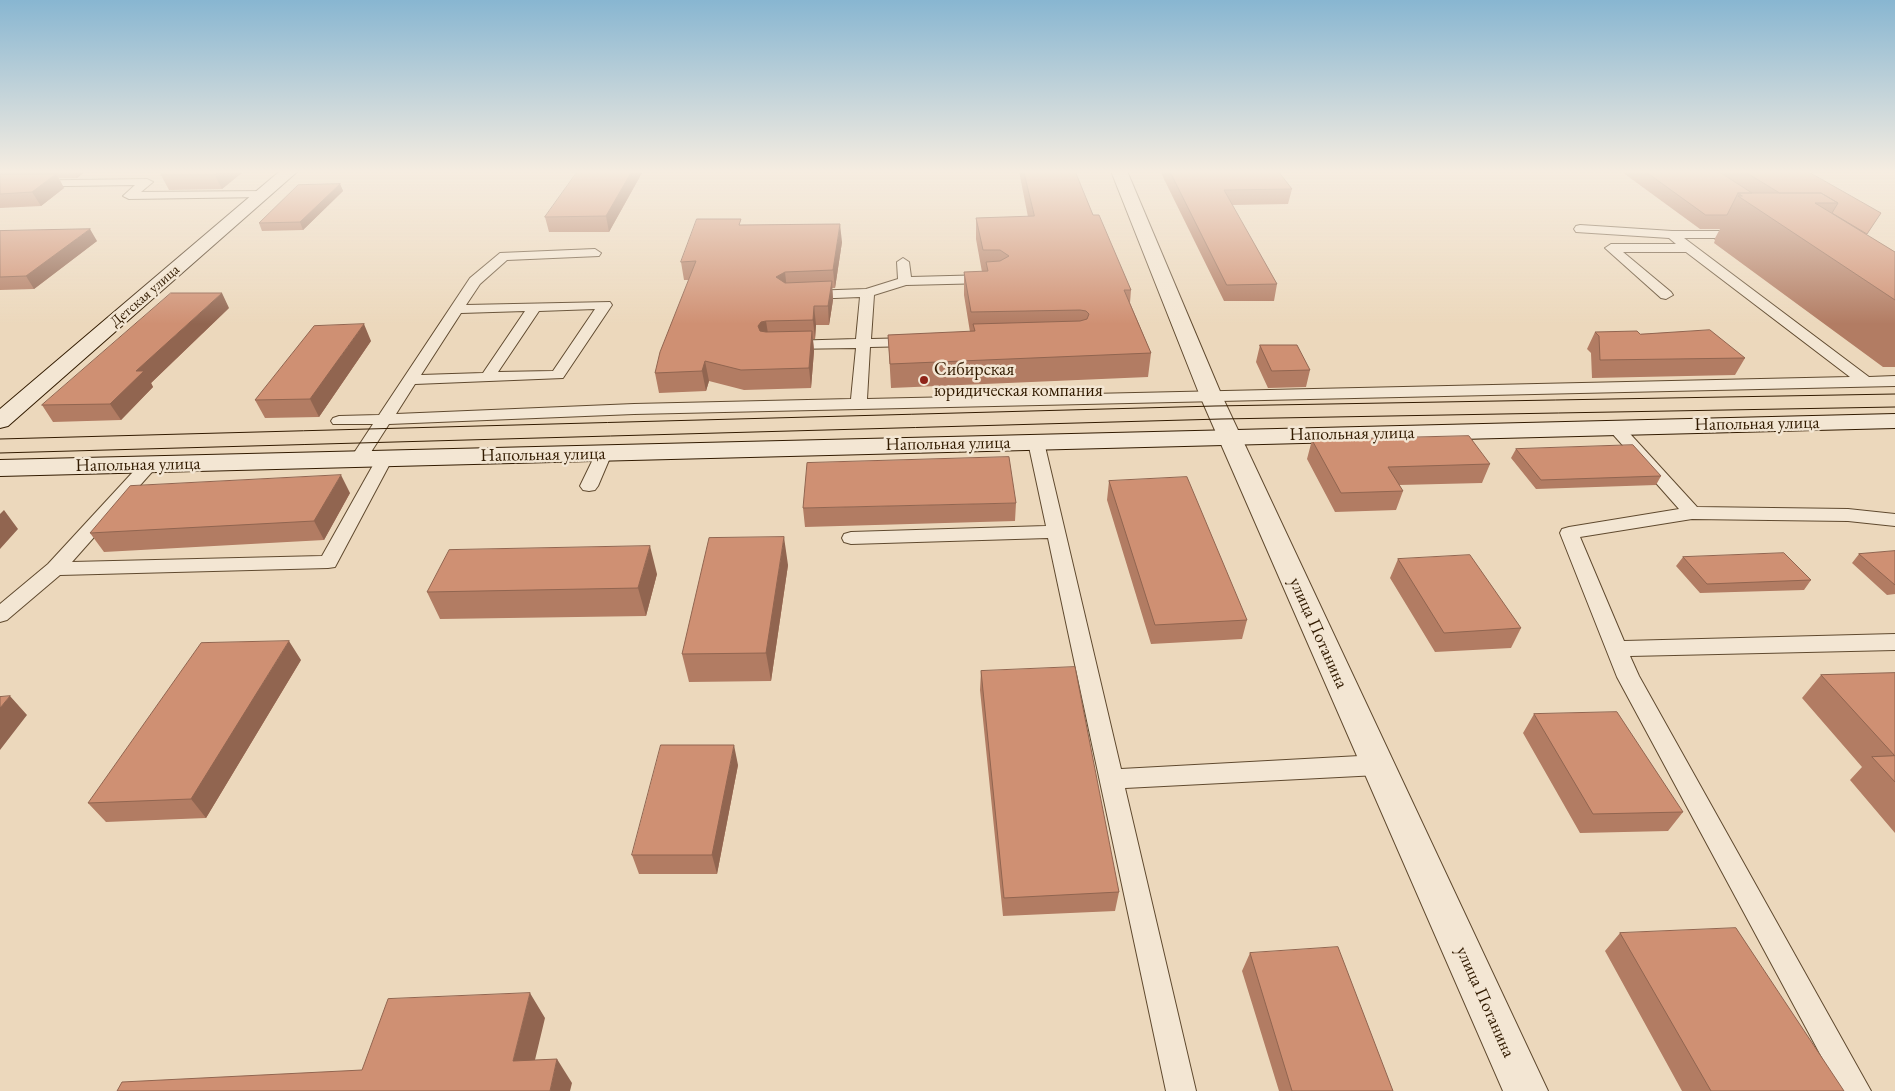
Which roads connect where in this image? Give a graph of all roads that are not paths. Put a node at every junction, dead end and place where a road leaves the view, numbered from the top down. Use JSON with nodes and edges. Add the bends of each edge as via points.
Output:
{"nodes":[{"id":1,"x":232,"y":222,"type":"edge"},
{"id":2,"x":1140,"y":222,"type":"edge"},
{"id":3,"x":1580,"y":229,"type":"dead end"},
{"id":4,"x":1755,"y":234,"type":"edge"},
{"id":5,"x":1672,"y":235,"type":"junction"},
{"id":6,"x":1690,"y":248,"type":"junction"},
{"id":7,"x":594,"y":253,"type":"dead end"},
{"id":8,"x":903,"y":262,"type":"dead end"},
{"id":9,"x":999,"y":278,"type":"edge"},
{"id":10,"x":905,"y":281,"type":"junction"},
{"id":11,"x":867,"y":293,"type":"junction"},
{"id":12,"x":1666,"y":295,"type":"dead end"},
{"id":13,"x":796,"y":296,"type":"edge"},
{"id":14,"x":535,"y":307,"type":"junction"},
{"id":15,"x":456,"y":309,"type":"junction"},
{"id":16,"x":932,"y":342,"type":"edge"},
{"id":17,"x":864,"y":344,"type":"junction"},
{"id":18,"x":769,"y":346,"type":"edge"},
{"id":19,"x":487,"y":378,"type":"junction"},
{"id":20,"x":410,"y":380,"type":"junction"},
{"id":21,"x":1895,"y":381,"type":"edge"},
{"id":22,"x":1866,"y":382,"type":"junction"},
{"id":23,"x":1211,"y":396,"type":"junction"},
{"id":24,"x":859,"y":404,"type":"junction"},
{"id":25,"x":384,"y":419,"type":"junction"},
{"id":26,"x":339,"y":420,"type":"dead end"},
{"id":27,"x":0,"y":421,"type":"edge"},
{"id":28,"x":1895,"y":421,"type":"edge"},
{"id":29,"x":1616,"y":428,"type":"junction"},
{"id":30,"x":1230,"y":437,"type":"junction"},
{"id":31,"x":1036,"y":442,"type":"junction"},
{"id":32,"x":604,"y":453,"type":"junction"},
{"id":33,"x":385,"y":458,"type":"junction"},
{"id":34,"x":358,"y":459,"type":"junction"},
{"id":35,"x":150,"y":464,"type":"junction"},
{"id":36,"x":0,"y":468,"type":"edge"},
{"id":37,"x":590,"y":486,"type":"dead end"},
{"id":38,"x":1692,"y":513,"type":"junction"},
{"id":39,"x":1895,"y":520,"type":"edge"},
{"id":40,"x":1056,"y":532,"type":"junction"},
{"id":41,"x":851,"y":538,"type":"dead end"},
{"id":42,"x":54,"y":570,"type":"junction"},
{"id":43,"x":0,"y":615,"type":"edge"},
{"id":44,"x":1895,"y":642,"type":"edge"},
{"id":45,"x":1617,"y":650,"type":"junction"},
{"id":46,"x":1378,"y":765,"type":"junction"},
{"id":47,"x":1112,"y":780,"type":"junction"},
{"id":48,"x":1182,"y":1091,"type":"edge"},
{"id":49,"x":1526,"y":1091,"type":"edge"},
{"id":50,"x":1856,"y":1091,"type":"edge"}],
"edges":[{"from":1,"to":27,"type":"street","name":"Детская улица"},
{"from":2,"to":23,"type":"street","name":"улица Потанина"},
{"from":3,"to":5,"type":"lane"},
{"from":4,"to":5,"type":"lane"},
{"from":5,"to":6,"type":"lane"},
{"from":6,"to":12,"type":"lane","via":[[1611,248]]},
{"from":6,"to":22,"type":"lane"},
{"from":7,"to":15,"type":"lane","via":[[504,256],[475,281]]},
{"from":8,"to":10,"type":"lane"},
{"from":9,"to":10,"type":"lane"},
{"from":10,"to":11,"type":"lane"},
{"from":11,"to":13,"type":"lane"},
{"from":11,"to":17,"type":"lane"},
{"from":14,"to":15,"type":"lane"},
{"from":14,"to":19,"type":"lane"},
{"from":14,"to":19,"type":"lane","via":[[604,305],[558,375]]},
{"from":15,"to":20,"type":"lane"},
{"from":16,"to":17,"type":"lane"},
{"from":17,"to":18,"type":"lane"},
{"from":17,"to":24,"type":"lane"},
{"from":19,"to":20,"type":"lane"},
{"from":20,"to":25,"type":"lane"},
{"from":21,"to":22,"type":"lane"},
{"from":22,"to":23,"type":"lane"},
{"from":23,"to":24,"type":"lane"},
{"from":23,"to":30,"type":"street","name":"улица Потанина"},
{"from":24,"to":25,"type":"lane"},
{"from":25,"to":26,"type":"lane"},
{"from":25,"to":34,"type":"lane"},
{"from":28,"to":29,"type":"street","name":"Напольная улица"},
{"from":29,"to":30,"type":"street","name":"Напольная улица"},
{"from":29,"to":38,"type":"lane"},
{"from":30,"to":31,"type":"street","name":"Напольная улица"},
{"from":30,"to":46,"type":"street","name":"улица Потанина"},
{"from":31,"to":32,"type":"street","name":"Напольная улица"},
{"from":31,"to":40,"type":"lane"},
{"from":32,"to":33,"type":"street","name":"Напольная улица"},
{"from":32,"to":37,"type":"lane"},
{"from":33,"to":34,"type":"street","name":"Напольная улица"},
{"from":33,"to":42,"type":"lane","via":[[328,562]]},
{"from":34,"to":35,"type":"street","name":"Напольная улица"},
{"from":35,"to":36,"type":"street","name":"Напольная улица"},
{"from":35,"to":42,"type":"lane"},
{"from":38,"to":39,"type":"lane","via":[[1848,515]]},
{"from":38,"to":45,"type":"lane","via":[[1569,533]]},
{"from":40,"to":41,"type":"lane"},
{"from":40,"to":47,"type":"lane"},
{"from":42,"to":43,"type":"lane"},
{"from":44,"to":45,"type":"lane"},
{"from":45,"to":50,"type":"lane","via":[[1628,677]]},
{"from":46,"to":47,"type":"lane"},
{"from":46,"to":49,"type":"street","name":"улица Потанина"},
{"from":47,"to":48,"type":"lane"}]}
